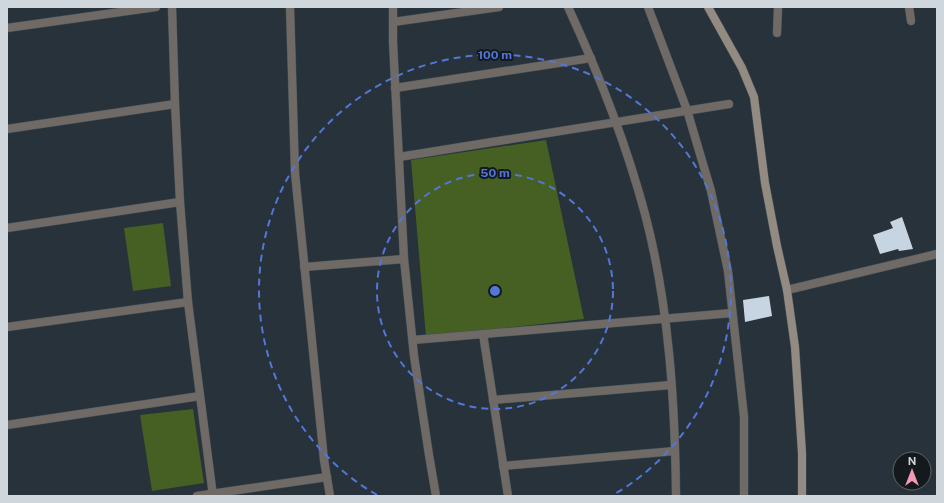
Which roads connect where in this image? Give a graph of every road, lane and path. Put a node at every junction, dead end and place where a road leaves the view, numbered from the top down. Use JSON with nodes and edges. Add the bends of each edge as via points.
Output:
{"nodes":[{"id":1,"x":156,"y":7,"type":"edge"},
{"id":2,"x":172,"y":7,"type":"edge"},
{"id":3,"x":290,"y":7,"type":"edge"},
{"id":4,"x":393,"y":7,"type":"edge"},
{"id":5,"x":499,"y":7,"type":"edge"},
{"id":6,"x":568,"y":7,"type":"edge"},
{"id":7,"x":648,"y":7,"type":"edge"},
{"id":8,"x":708,"y":7,"type":"edge"},
{"id":9,"x":778,"y":7,"type":"edge"},
{"id":10,"x":909,"y":7,"type":"edge"},
{"id":11,"x":911,"y":21,"type":"dead end"},
{"id":12,"x":393,"y":22,"type":"junction"},
{"id":13,"x":7,"y":28,"type":"edge"},
{"id":14,"x":777,"y":33,"type":"dead end"},
{"id":15,"x":591,"y":58,"type":"junction"},
{"id":16,"x":396,"y":88,"type":"junction"},
{"id":17,"x":175,"y":104,"type":"junction"},
{"id":18,"x":729,"y":104,"type":"dead end"},
{"id":19,"x":687,"y":110,"type":"junction"},
{"id":20,"x":615,"y":122,"type":"junction"},
{"id":21,"x":7,"y":129,"type":"edge"},
{"id":22,"x":399,"y":157,"type":"junction"},
{"id":23,"x":180,"y":202,"type":"junction"},
{"id":24,"x":7,"y":228,"type":"edge"},
{"id":25,"x":937,"y":254,"type":"edge"},
{"id":26,"x":404,"y":259,"type":"junction"},
{"id":27,"x":304,"y":267,"type":"junction"},
{"id":28,"x":787,"y":290,"type":"junction"},
{"id":29,"x":188,"y":302,"type":"junction"},
{"id":30,"x":732,"y":313,"type":"junction"},
{"id":31,"x":664,"y":318,"type":"junction"},
{"id":32,"x":7,"y":327,"type":"edge"},
{"id":33,"x":483,"y":334,"type":"junction"},
{"id":34,"x":412,"y":340,"type":"junction"},
{"id":35,"x":671,"y":385,"type":"junction"},
{"id":36,"x":200,"y":396,"type":"junction"},
{"id":37,"x":493,"y":400,"type":"junction"},
{"id":38,"x":7,"y":425,"type":"edge"},
{"id":39,"x":675,"y":451,"type":"junction"},
{"id":40,"x":503,"y":466,"type":"junction"},
{"id":41,"x":327,"y":477,"type":"junction"},
{"id":42,"x":213,"y":495,"type":"edge"},
{"id":43,"x":197,"y":496,"type":"edge"},
{"id":44,"x":330,"y":496,"type":"edge"},
{"id":45,"x":436,"y":496,"type":"edge"},
{"id":46,"x":508,"y":496,"type":"edge"},
{"id":47,"x":676,"y":496,"type":"edge"},
{"id":48,"x":744,"y":496,"type":"edge"},
{"id":49,"x":802,"y":496,"type":"edge"}],
"edges":[{"from":1,"to":13,"type":"street"},
{"from":2,"to":17,"type":"street"},
{"from":3,"to":27,"type":"street","via":[[295,173]]},
{"from":4,"to":12,"type":"street"},
{"from":5,"to":12,"type":"street"},
{"from":6,"to":15,"type":"street"},
{"from":7,"to":19,"type":"street"},
{"from":8,"to":28,"type":"street","via":[[742,68],[754,97],[765,184]]},
{"from":9,"to":14,"type":"street"},
{"from":10,"to":11,"type":"street"},
{"from":12,"to":16,"type":"street"},
{"from":15,"to":16,"type":"street"},
{"from":15,"to":20,"type":"street"},
{"from":16,"to":22,"type":"street"},
{"from":17,"to":21,"type":"street"},
{"from":17,"to":23,"type":"street"},
{"from":18,"to":19,"type":"street"},
{"from":19,"to":20,"type":"street"},
{"from":19,"to":30,"type":"street","via":[[711,190],[728,271]]},
{"from":20,"to":22,"type":"street"},
{"from":20,"to":31,"type":"street","via":[[645,214]]},
{"from":22,"to":26,"type":"street"},
{"from":23,"to":24,"type":"street"},
{"from":23,"to":29,"type":"street"},
{"from":25,"to":28,"type":"street"},
{"from":26,"to":27,"type":"street"},
{"from":26,"to":34,"type":"street"},
{"from":27,"to":41,"type":"street"},
{"from":28,"to":49,"type":"street","via":[[795,347],[802,453]]},
{"from":29,"to":32,"type":"street"},
{"from":29,"to":36,"type":"street"},
{"from":30,"to":31,"type":"street"},
{"from":30,"to":48,"type":"street","via":[[744,417]]},
{"from":31,"to":33,"type":"street"},
{"from":31,"to":35,"type":"street"},
{"from":33,"to":34,"type":"street"},
{"from":33,"to":37,"type":"street"},
{"from":34,"to":45,"type":"street"},
{"from":35,"to":37,"type":"street"},
{"from":35,"to":39,"type":"street"},
{"from":36,"to":38,"type":"street"},
{"from":36,"to":42,"type":"street"},
{"from":37,"to":40,"type":"street"},
{"from":39,"to":40,"type":"street"},
{"from":39,"to":47,"type":"street"},
{"from":40,"to":46,"type":"street"},
{"from":41,"to":42,"type":"street"},
{"from":41,"to":44,"type":"street"},
{"from":42,"to":43,"type":"street"}]}
